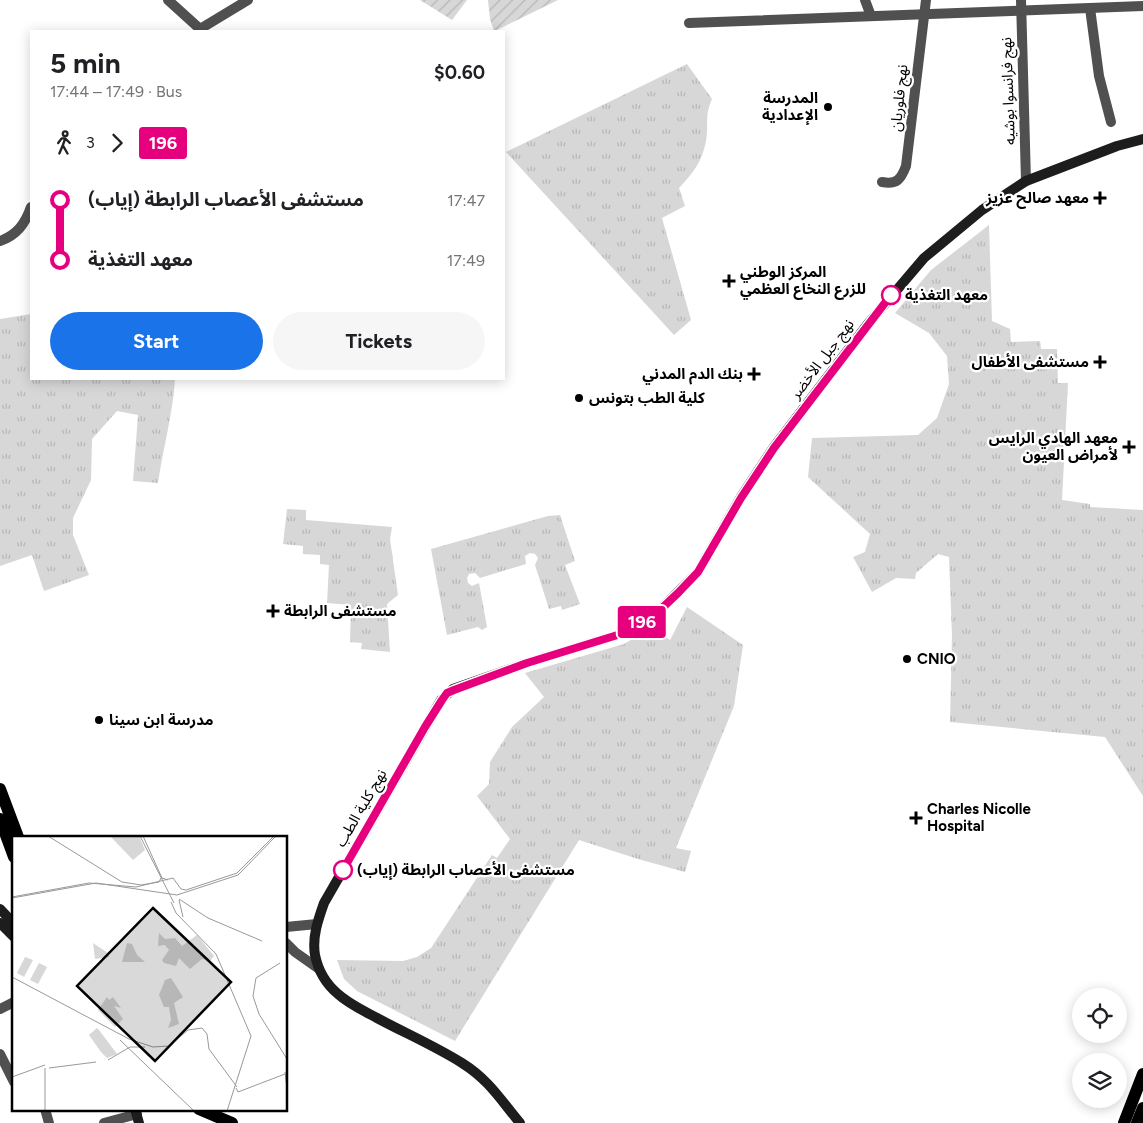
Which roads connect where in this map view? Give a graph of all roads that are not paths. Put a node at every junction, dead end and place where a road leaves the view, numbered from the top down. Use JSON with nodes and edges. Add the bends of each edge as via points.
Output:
{"nodes":[{"id":1,"x":168,"y":0,"type":"edge"},
{"id":2,"x":248,"y":0,"type":"edge"},
{"id":3,"x":865,"y":0,"type":"edge"},
{"id":4,"x":926,"y":0,"type":"edge"},
{"id":5,"x":1021,"y":5,"type":"edge"},
{"id":6,"x":1143,"y":6,"type":"edge"},
{"id":7,"x":1090,"y":8,"type":"junction"},
{"id":8,"x":924,"y":14,"type":"junction"},
{"id":9,"x":871,"y":16,"type":"junction"},
{"id":10,"x":689,"y":23,"type":"dead end"},
{"id":11,"x":1111,"y":122,"type":"dead end"},
{"id":12,"x":1143,"y":138,"type":"edge"},
{"id":13,"x":1026,"y":181,"type":"junction"},
{"id":14,"x":882,"y":182,"type":"dead end"},
{"id":15,"x":30,"y":209,"type":"edge"},
{"id":16,"x":0,"y":241,"type":"edge"},
{"id":17,"x":698,"y":572,"type":"joint"},
{"id":18,"x":0,"y":789,"type":"edge"},
{"id":19,"x":0,"y":819,"type":"edge"},
{"id":20,"x":18,"y":836,"type":"edge"},
{"id":21,"x":12,"y":852,"type":"edge"},
{"id":22,"x":0,"y":909,"type":"edge"},
{"id":23,"x":12,"y":922,"type":"edge"},
{"id":24,"x":0,"y":924,"type":"edge"},
{"id":25,"x":317,"y":924,"type":"junction"},
{"id":26,"x":288,"y":927,"type":"edge"},
{"id":27,"x":12,"y":935,"type":"edge"},
{"id":28,"x":288,"y":945,"type":"edge"},
{"id":29,"x":318,"y":969,"type":"junction"},
{"id":30,"x":12,"y":1003,"type":"edge"},
{"id":31,"x":0,"y":1009,"type":"edge"},
{"id":32,"x":0,"y":1054,"type":"edge"},
{"id":33,"x":10,"y":1062,"type":"edge"},
{"id":34,"x":1143,"y":1074,"type":"edge"},
{"id":35,"x":1143,"y":1108,"type":"edge"},
{"id":36,"x":44,"y":1110,"type":"edge"},
{"id":37,"x":201,"y":1110,"type":"edge"},
{"id":38,"x":137,"y":1115,"type":"edge"},
{"id":39,"x":48,"y":1123,"type":"edge"},
{"id":40,"x":104,"y":1123,"type":"edge"},
{"id":41,"x":232,"y":1123,"type":"edge"},
{"id":42,"x":520,"y":1123,"type":"edge"},
{"id":43,"x":1124,"y":1123,"type":"edge"},
{"id":44,"x":1137,"y":1123,"type":"edge"}],
"edges":[{"from":1,"to":2,"type":"street","via":[[200,29]]},
{"from":3,"to":9,"type":"street"},
{"from":4,"to":8,"type":"street","name":"نهج فلوريان"},
{"from":5,"to":7,"type":"street"},
{"from":5,"to":8,"type":"street"},
{"from":5,"to":13,"type":"street","name":"نهج فرانسوا بوشيه"},
{"from":6,"to":7,"type":"street"},
{"from":7,"to":11,"type":"street"},
{"from":8,"to":9,"type":"street"},
{"from":8,"to":14,"type":"street","name":"نهج فلوريان","via":[[906,166],[895,183]]},
{"from":9,"to":10,"type":"street"},
{"from":12,"to":13,"type":"street","name":"نهج جبل الأخضر"},
{"from":13,"to":17,"type":"street","name":"نهج جبل الأخضر","via":[[947,237],[894,292],[774,448]]},
{"from":15,"to":16,"type":"street","via":[[16,234]]},
{"from":17,"to":25,"type":"street","name":"نهج كلية الطب","via":[[660,610],[624,633],[527,663],[447,693],[328,895]]},
{"from":18,"to":20,"type":"main road"},
{"from":19,"to":21,"type":"main road"},
{"from":22,"to":23,"type":"street"},
{"from":24,"to":27,"type":"street"},
{"from":25,"to":26,"type":"street"},
{"from":25,"to":29,"type":"street","name":"نهج كلية الطب","via":[[314,938]]},
{"from":28,"to":29,"type":"street"},
{"from":29,"to":42,"type":"street","name":"نهج كلية الطب","via":[[337,994],[356,1007],[480,1075]]},
{"from":30,"to":31,"type":"street"},
{"from":32,"to":33,"type":"street"},
{"from":34,"to":43,"type":"main road"},
{"from":35,"to":44,"type":"main road"},
{"from":36,"to":39,"type":"street"},
{"from":37,"to":41,"type":"main road"},
{"from":38,"to":40,"type":"street"}]}
